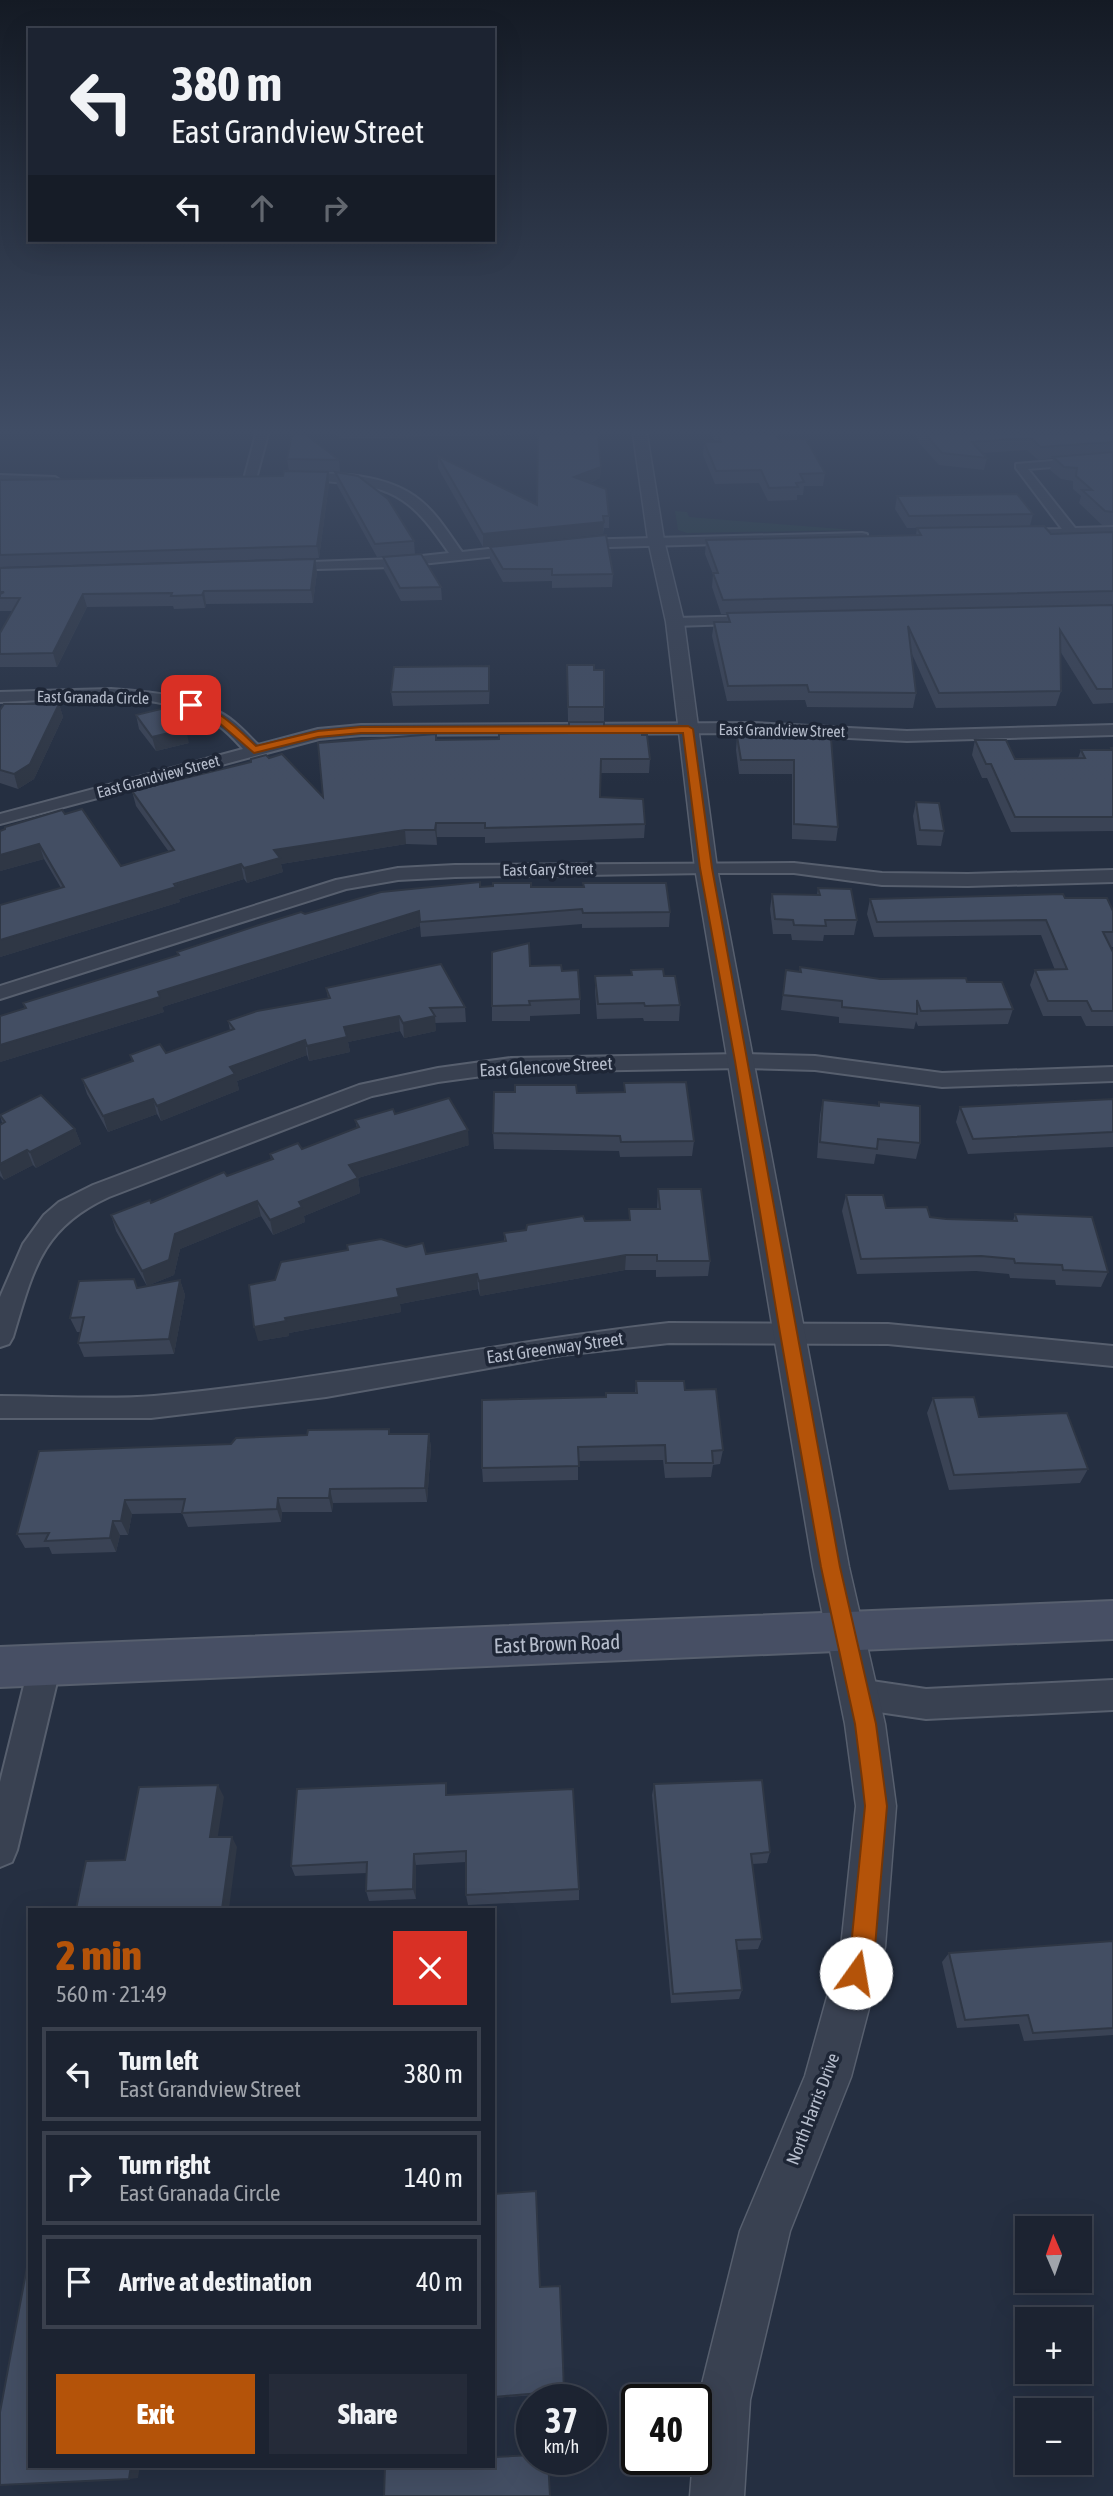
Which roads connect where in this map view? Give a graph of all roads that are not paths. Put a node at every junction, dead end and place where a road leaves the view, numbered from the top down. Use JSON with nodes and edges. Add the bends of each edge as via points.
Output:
{"nodes":[{"id":1,"x":454,"y":550,"type":"edge"},
{"id":2,"x":510,"y":550,"type":"edge"},
{"id":3,"x":658,"y":550,"type":"edge"},
{"id":4,"x":458,"y":556,"type":"junction"},
{"id":5,"x":273,"y":568,"type":"edge"},
{"id":6,"x":771,"y":620,"type":"edge"},
{"id":7,"x":675,"y":622,"type":"junction"},
{"id":8,"x":0,"y":697,"type":"edge"},
{"id":9,"x":688,"y":729,"type":"junction"},
{"id":10,"x":1113,"y":730,"type":"edge"},
{"id":11,"x":254,"y":750,"type":"junction"},
{"id":12,"x":0,"y":819,"type":"edge"},
{"id":13,"x":706,"y":868,"type":"junction"},
{"id":14,"x":1113,"y":876,"type":"edge"},
{"id":15,"x":0,"y":993,"type":"edge"},
{"id":16,"x":742,"y":1061,"type":"junction"},
{"id":17,"x":1113,"y":1074,"type":"edge"},
{"id":18,"x":788,"y":1333,"type":"junction"},
{"id":19,"x":0,"y":1337,"type":"edge"},
{"id":20,"x":1113,"y":1356,"type":"edge"},
{"id":21,"x":0,"y":1407,"type":"edge"},
{"id":22,"x":1113,"y":1620,"type":"edge"},
{"id":23,"x":846,"y":1633,"type":"junction"},
{"id":24,"x":44,"y":1665,"type":"junction"},
{"id":25,"x":0,"y":1667,"type":"edge"},
{"id":26,"x":858,"y":1694,"type":"junction"},
{"id":27,"x":1113,"y":1695,"type":"edge"},
{"id":28,"x":0,"y":1850,"type":"edge"},
{"id":29,"x":717,"y":2496,"type":"edge"}],
"edges":[{"from":1,"to":4,"type":"street"},
{"from":2,"to":4,"type":"street"},
{"from":3,"to":7,"type":"street","name":"North Harris Drive"},
{"from":4,"to":5,"type":"street"},
{"from":6,"to":7,"type":"street"},
{"from":7,"to":9,"type":"street","name":"North Harris Drive"},
{"from":8,"to":11,"type":"street","name":"East Granada Circle","via":[[147,696],[191,705],[221,719]]},
{"from":9,"to":10,"type":"street","name":"East Grandview Street","via":[[906,736]]},
{"from":9,"to":11,"type":"street","name":"East Grandview Street","via":[[361,730],[318,734]]},
{"from":9,"to":13,"type":"street","name":"North Harris Drive"},
{"from":11,"to":12,"type":"street","name":"East Grandview Street"},
{"from":13,"to":14,"type":"street","name":"East Gary Street","via":[[794,868],[882,879]]},
{"from":13,"to":15,"type":"street","name":"East Gary Street","via":[[398,874],[343,884]]},
{"from":13,"to":16,"type":"street","name":"North Harris Drive"},
{"from":16,"to":17,"type":"street","name":"East Glencove Street","via":[[815,1063],[942,1080]]},
{"from":16,"to":18,"type":"street","name":"North Harris Drive"},
{"from":16,"to":19,"type":"street","name":"East Glencove Street","via":[[511,1065],[367,1090],[101,1191],[68,1208],[43,1233],[24,1262]]},
{"from":18,"to":20,"type":"street","name":"East Greenway Street","via":[[888,1334]]},
{"from":18,"to":21,"type":"street","name":"East Greenway Street","via":[[669,1333],[562,1345],[326,1386],[151,1407]]},
{"from":18,"to":23,"type":"street","name":"North Harris Drive"},
{"from":22,"to":23,"type":"main road","name":"East Brown Road"},
{"from":23,"to":24,"type":"main road","name":"East Brown Road"},
{"from":23,"to":26,"type":"street","name":"North Harris Drive"},
{"from":24,"to":25,"type":"main road","name":"East Brown Road"},
{"from":24,"to":28,"type":"street"},
{"from":26,"to":27,"type":"street","via":[[926,1704]]},
{"from":26,"to":29,"type":"street","name":"North Harris Drive","via":[[876,1806],[863,1947],[828,2077],[765,2231],[724,2400]]}]}
